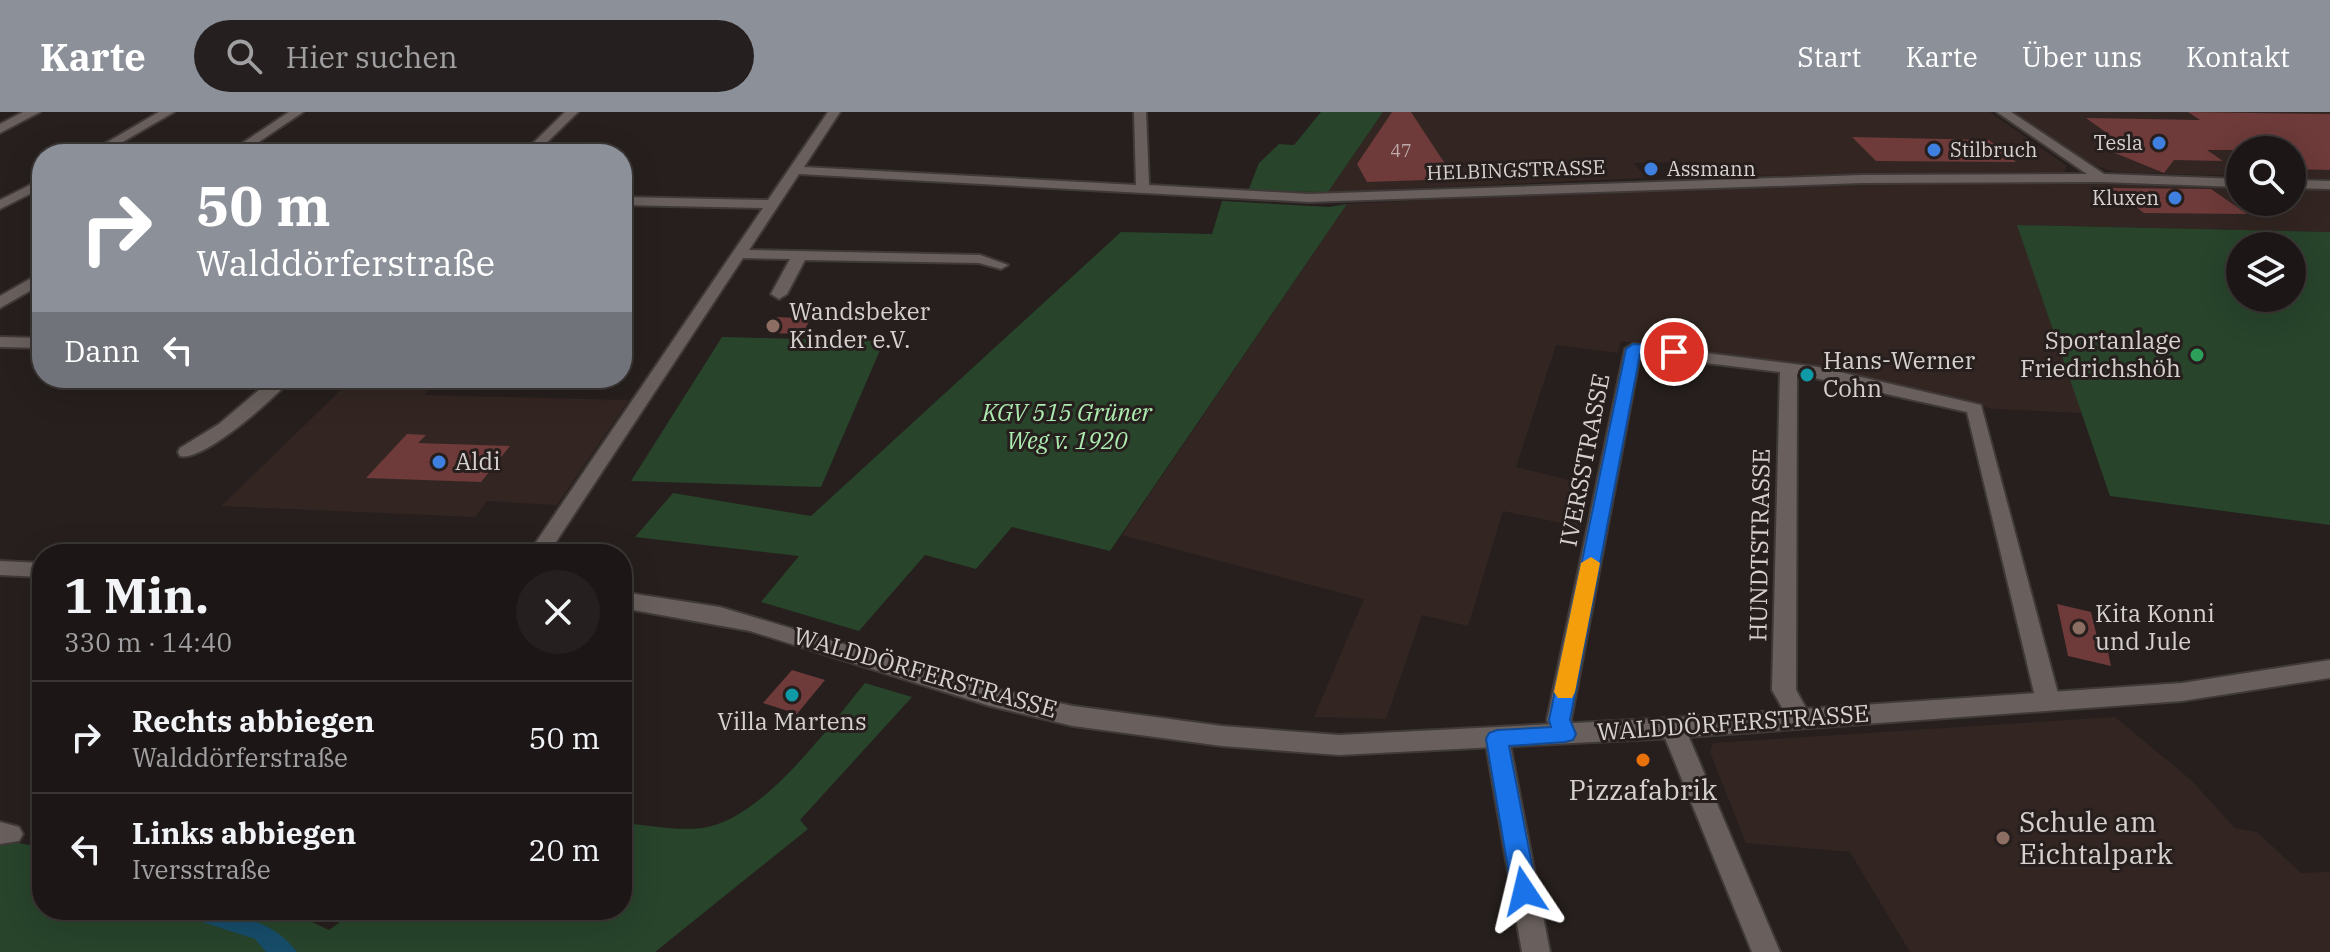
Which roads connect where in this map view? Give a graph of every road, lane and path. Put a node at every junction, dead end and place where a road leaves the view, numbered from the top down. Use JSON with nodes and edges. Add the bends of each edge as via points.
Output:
{"nodes":[{"id":1,"x":33,"y":112,"type":"edge"},
{"id":2,"x":168,"y":112,"type":"edge"},
{"id":3,"x":297,"y":112,"type":"edge"},
{"id":4,"x":572,"y":112,"type":"edge"},
{"id":5,"x":834,"y":112,"type":"edge"},
{"id":6,"x":1140,"y":112,"type":"edge"},
{"id":7,"x":2003,"y":112,"type":"edge"},
{"id":8,"x":0,"y":129,"type":"edge"},
{"id":9,"x":111,"y":144,"type":"edge"},
{"id":10,"x":247,"y":144,"type":"edge"},
{"id":11,"x":538,"y":144,"type":"edge"},
{"id":12,"x":795,"y":170,"type":"junction"},
{"id":13,"x":2101,"y":178,"type":"junction"},
{"id":14,"x":2226,"y":182,"type":"edge"},
{"id":15,"x":2306,"y":184,"type":"edge"},
{"id":16,"x":2330,"y":185,"type":"edge"},
{"id":17,"x":32,"y":188,"type":"edge"},
{"id":18,"x":0,"y":189,"type":"edge"},
{"id":19,"x":1143,"y":189,"type":"junction"},
{"id":20,"x":32,"y":191,"type":"edge"},
{"id":21,"x":632,"y":201,"type":"edge"},
{"id":22,"x":772,"y":204,"type":"junction"},
{"id":23,"x":0,"y":205,"type":"edge"},
{"id":24,"x":739,"y":254,"type":"junction"},
{"id":25,"x":800,"y":255,"type":"junction"},
{"id":26,"x":1001,"y":265,"type":"dead end"},
{"id":27,"x":32,"y":283,"type":"edge"},
{"id":28,"x":779,"y":294,"type":"dead end"},
{"id":29,"x":0,"y":303,"type":"edge"},
{"id":30,"x":0,"y":342,"type":"edge"},
{"id":31,"x":32,"y":343,"type":"edge"},
{"id":32,"x":1789,"y":368,"type":"junction"},
{"id":33,"x":271,"y":388,"type":"edge"},
{"id":34,"x":187,"y":452,"type":"dead end"},
{"id":35,"x":545,"y":544,"type":"edge"},
{"id":36,"x":0,"y":568,"type":"edge"},
{"id":37,"x":32,"y":570,"type":"edge"},
{"id":38,"x":632,"y":602,"type":"edge"},
{"id":39,"x":2330,"y":669,"type":"edge"},
{"id":40,"x":2048,"y":701,"type":"junction"},
{"id":41,"x":1800,"y":719,"type":"junction"},
{"id":42,"x":1673,"y":728,"type":"junction"},
{"id":43,"x":1565,"y":734,"type":"junction"},
{"id":44,"x":1497,"y":739,"type":"junction"},
{"id":45,"x":1536,"y":952,"type":"edge"},
{"id":46,"x":1766,"y":952,"type":"edge"}],
"edges":[{"from":1,"to":8,"type":"street"},
{"from":2,"to":9,"type":"street"},
{"from":3,"to":10,"type":"street"},
{"from":4,"to":11,"type":"street"},
{"from":5,"to":12,"type":"street"},
{"from":6,"to":19,"type":"street"},
{"from":7,"to":13,"type":"street"},
{"from":12,"to":19,"type":"street","name":"HELBINGSTRASSE"},
{"from":12,"to":22,"type":"street"},
{"from":13,"to":14,"type":"street","name":"HELBINGSTRASSE"},
{"from":13,"to":19,"type":"street","name":"HELBINGSTRASSE","via":[[1713,182],[1333,198]]},
{"from":15,"to":16,"type":"street"},
{"from":17,"to":18,"type":"street"},
{"from":20,"to":23,"type":"street"},
{"from":21,"to":22,"type":"street"},
{"from":22,"to":24,"type":"street"},
{"from":24,"to":25,"type":"street"},
{"from":24,"to":35,"type":"street"},
{"from":25,"to":26,"type":"street","via":[[980,259]]},
{"from":25,"to":28,"type":"street"},
{"from":27,"to":29,"type":"street"},
{"from":30,"to":31,"type":"street"},
{"from":32,"to":40,"type":"street","via":[[1975,409]]},
{"from":32,"to":41,"type":"street","name":"HUNDTSTRASSE","via":[[1784,690]]},
{"from":32,"to":43,"type":"street","name":"IVERSSTRASSE","via":[[1633,349],[1559,720]]},
{"from":33,"to":34,"type":"street"},
{"from":36,"to":37,"type":"street"},
{"from":38,"to":44,"type":"street","name":"WALDDÖRFERSTRASSE","via":[[743,621],[990,697],[1073,716],[1339,745]]},
{"from":39,"to":40,"type":"street","name":"WALDDÖRFERSTRASSE","via":[[2182,692]]},
{"from":40,"to":41,"type":"street","name":"WALDDÖRFERSTRASSE"},
{"from":41,"to":42,"type":"street","name":"WALDDÖRFERSTRASSE"},
{"from":42,"to":43,"type":"street","name":"WALDDÖRFERSTRASSE"},
{"from":42,"to":46,"type":"street"},
{"from":43,"to":44,"type":"street","name":"WALDDÖRFERSTRASSE"},
{"from":44,"to":45,"type":"street"}]}
